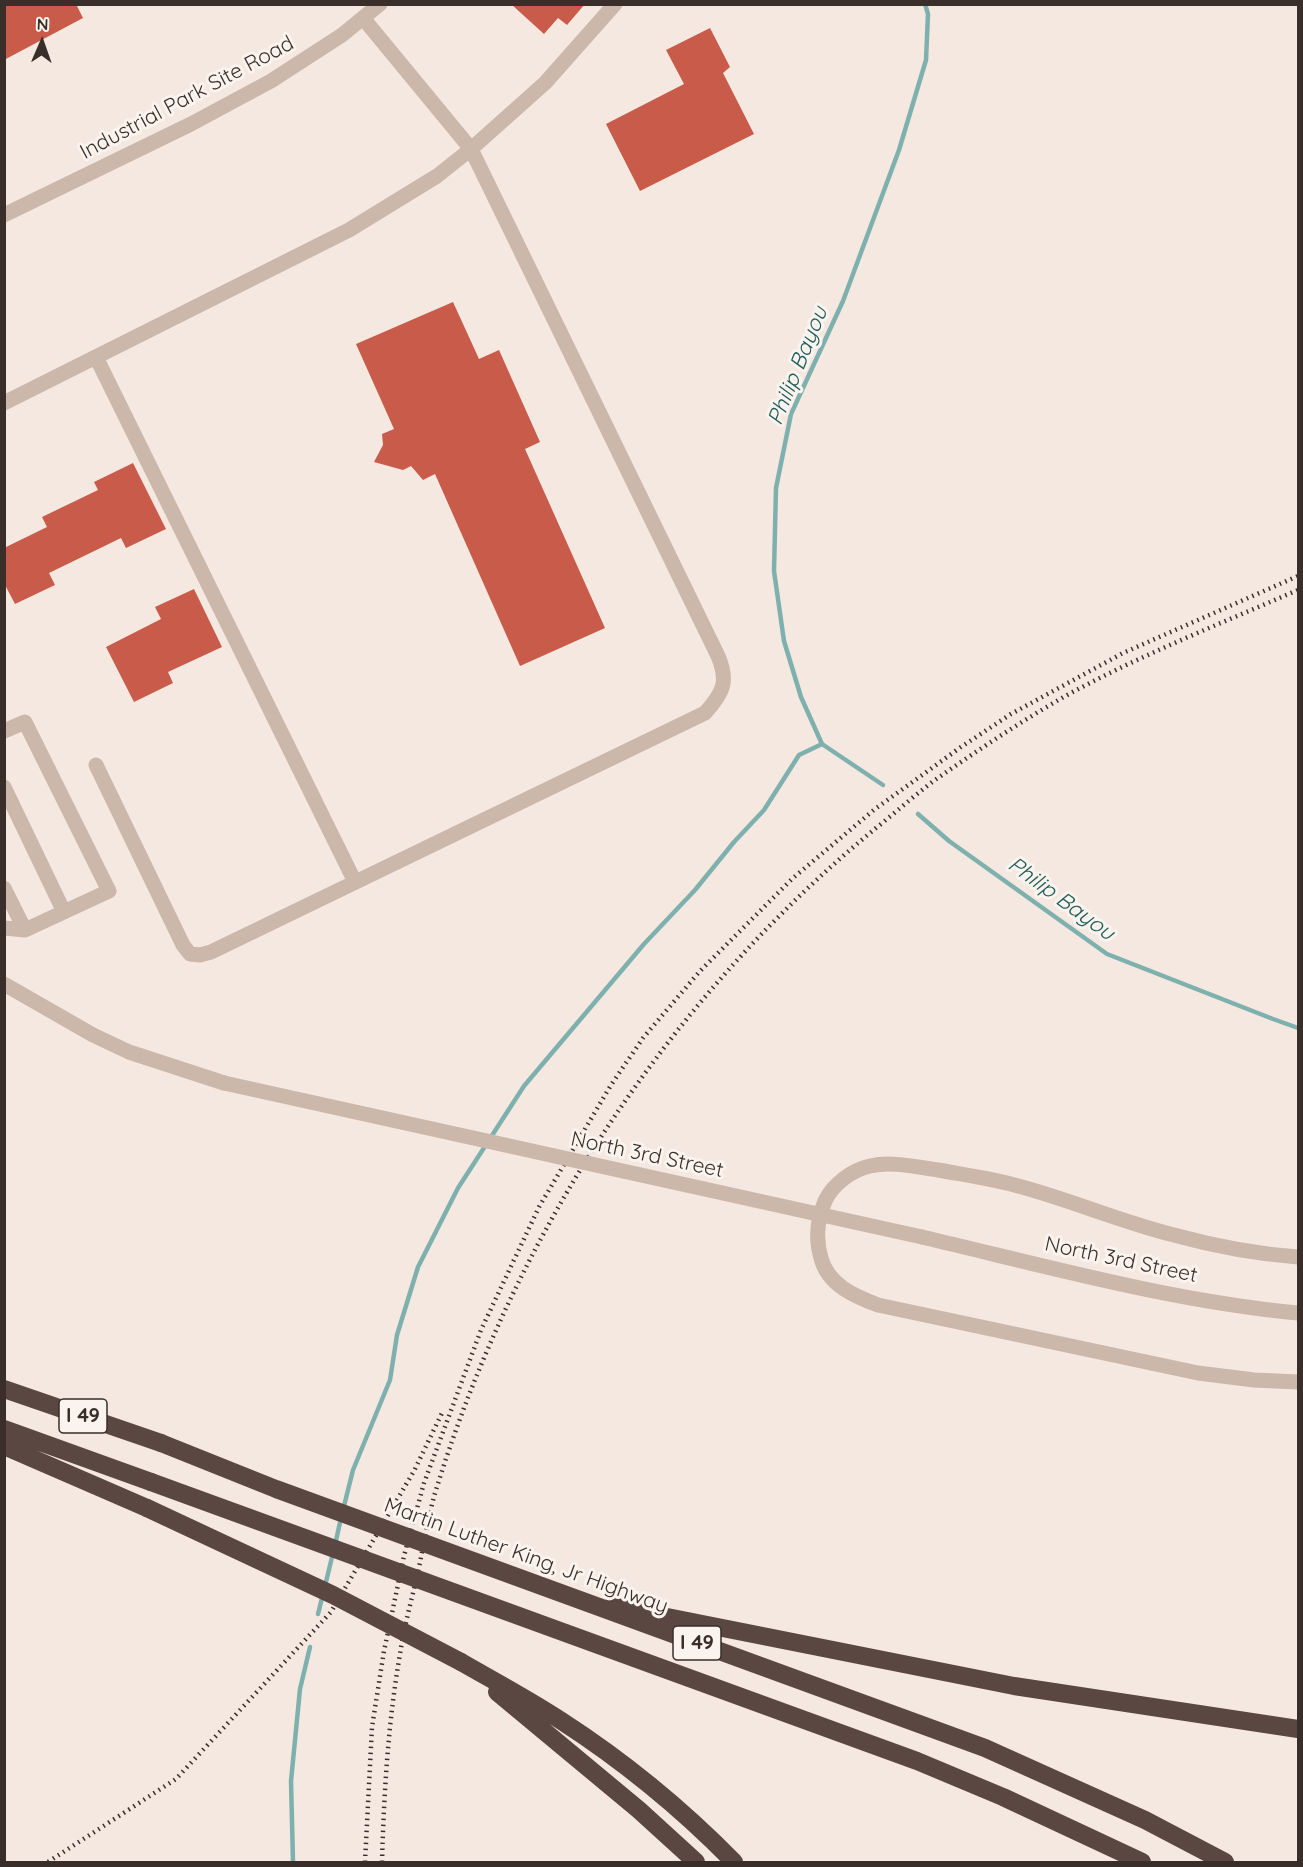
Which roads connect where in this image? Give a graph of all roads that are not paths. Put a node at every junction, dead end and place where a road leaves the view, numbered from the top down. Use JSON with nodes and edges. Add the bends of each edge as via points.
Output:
{"nodes":[{"id":1,"x":380,"y":4,"type":"edge"},
{"id":2,"x":615,"y":4,"type":"edge"},
{"id":3,"x":363,"y":18,"type":"junction"},
{"id":4,"x":471,"y":149,"type":"junction"},
{"id":5,"x":4,"y":215,"type":"edge"},
{"id":6,"x":96,"y":357,"type":"junction"},
{"id":7,"x":4,"y":403,"type":"edge"},
{"id":8,"x":4,"y":731,"type":"edge"},
{"id":9,"x":96,"y":765,"type":"dead end"},
{"id":10,"x":4,"y":787,"type":"edge"},
{"id":11,"x":355,"y":882,"type":"junction"},
{"id":12,"x":4,"y":888,"type":"edge"},
{"id":13,"x":64,"y":912,"type":"junction"},
{"id":14,"x":4,"y":928,"type":"edge"},
{"id":15,"x":25,"y":930,"type":"junction"},
{"id":16,"x":4,"y":984,"type":"edge"},
{"id":17,"x":1299,"y":1257,"type":"edge"},
{"id":18,"x":1299,"y":1313,"type":"edge"},
{"id":19,"x":1299,"y":1382,"type":"edge"},
{"id":20,"x":4,"y":1389,"type":"edge"},
{"id":21,"x":4,"y":1429,"type":"edge"},
{"id":22,"x":4,"y":1446,"type":"edge"},
{"id":23,"x":584,"y":1601,"type":"junction"},
{"id":24,"x":461,"y":1662,"type":"junction"},
{"id":25,"x":1299,"y":1729,"type":"edge"},
{"id":26,"x":696,"y":1863,"type":"edge"},
{"id":27,"x":734,"y":1863,"type":"edge"},
{"id":28,"x":1142,"y":1863,"type":"edge"},
{"id":29,"x":1225,"y":1863,"type":"edge"}],
"edges":[{"from":1,"to":3,"type":"street","name":"Industrial Park Site Road"},
{"from":2,"to":4,"type":"street","via":[[545,83]]},
{"from":3,"to":4,"type":"street"},
{"from":3,"to":5,"type":"street","name":"Industrial Park Site Road","via":[[271,81]]},
{"from":4,"to":6,"type":"street","via":[[437,176],[349,230]]},
{"from":4,"to":11,"type":"street","via":[[718,656],[724,684],[705,713]]},
{"from":6,"to":7,"type":"street"},
{"from":6,"to":11,"type":"street"},
{"from":8,"to":13,"type":"street","via":[[25,722],[109,891]]},
{"from":9,"to":11,"type":"street","via":[[190,954],[211,952]]},
{"from":10,"to":13,"type":"street"},
{"from":12,"to":15,"type":"street"},
{"from":13,"to":15,"type":"street"},
{"from":14,"to":15,"type":"street"},
{"from":16,"to":18,"type":"street","name":"North 3rd Street","bridge":true,"via":[[129,1052],[224,1083],[1159,1292]]},
{"from":17,"to":19,"type":"street","via":[[1175,1236],[981,1177],[890,1164],[870,1166],[838,1184],[828,1196],[817,1229],[823,1266],[836,1284],[878,1305],[1198,1373]]},
{"from":20,"to":23,"type":"highway","name":"Martin Luther King, Jr Highway","number":"I 49","bridge":true,"via":[[161,1443]]},
{"from":21,"to":28,"type":"highway","number":"I 49","bridge":true,"via":[[917,1761]]},
{"from":22,"to":24,"type":"highway","bridge":true,"via":[[354,1605]]},
{"from":23,"to":25,"type":"highway","bridge":true,"via":[[1014,1686]]},
{"from":23,"to":29,"type":"highway","name":"Martin Luther King, Jr Highway","number":"I 49","bridge":true,"via":[[985,1748],[1144,1820]]},
{"from":24,"to":26,"type":"highway","via":[[639,1810]]},
{"from":24,"to":27,"type":"highway","via":[[562,1722],[610,1756]]}]}
